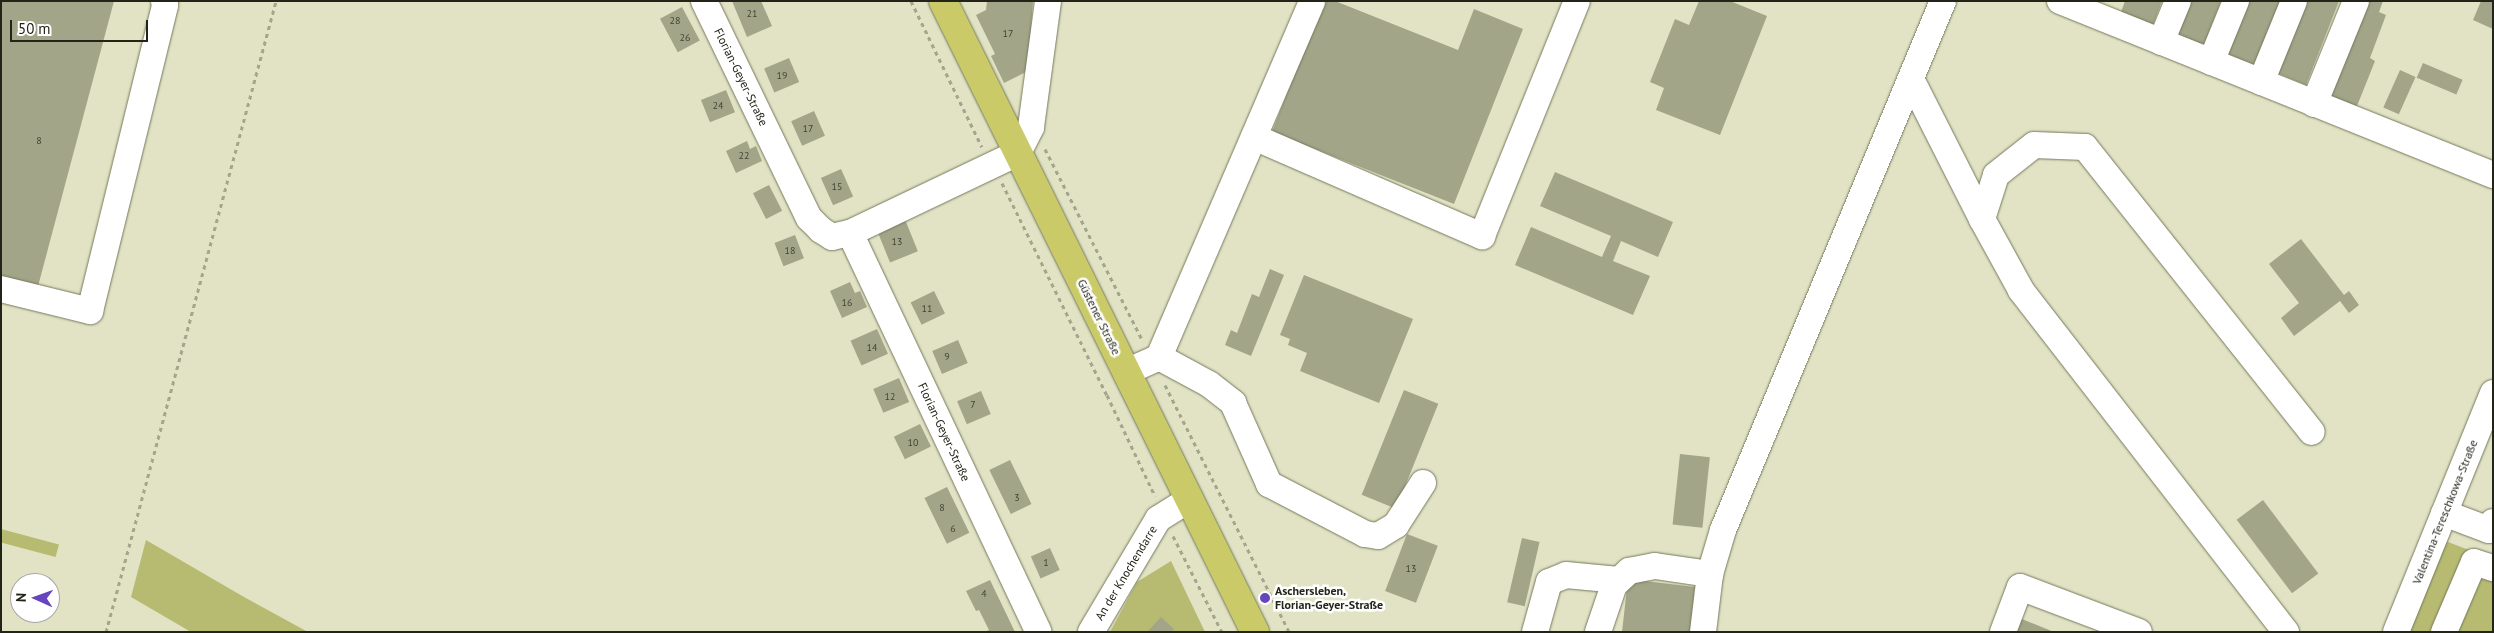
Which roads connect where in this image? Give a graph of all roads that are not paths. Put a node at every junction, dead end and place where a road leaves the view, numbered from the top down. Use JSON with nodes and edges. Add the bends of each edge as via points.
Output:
{"nodes":[{"id":1,"x":164,"y":1,"type":"edge"},
{"id":2,"x":704,"y":1,"type":"edge"},
{"id":3,"x":943,"y":1,"type":"edge"},
{"id":4,"x":1048,"y":1,"type":"edge"},
{"id":5,"x":1312,"y":1,"type":"edge"},
{"id":6,"x":1577,"y":1,"type":"edge"},
{"id":7,"x":1943,"y":1,"type":"edge"},
{"id":8,"x":2060,"y":1,"type":"edge"},
{"id":9,"x":2178,"y":1,"type":"edge"},
{"id":10,"x":2236,"y":1,"type":"edge"},
{"id":11,"x":2294,"y":1,"type":"edge"},
{"id":12,"x":2356,"y":1,"type":"edge"},
{"id":13,"x":2115,"y":11,"type":"edge"},
{"id":14,"x":2161,"y":42,"type":"junction"},
{"id":15,"x":2211,"y":62,"type":"junction"},
{"id":16,"x":1911,"y":79,"type":"junction"},
{"id":17,"x":2261,"y":82,"type":"junction"},
{"id":18,"x":2314,"y":104,"type":"junction"},
{"id":19,"x":1254,"y":137,"type":"junction"},
{"id":20,"x":1018,"y":153,"type":"junction"},
{"id":21,"x":2493,"y":175,"type":"edge"},
{"id":22,"x":1982,"y":219,"type":"junction"},
{"id":23,"x":850,"y":233,"type":"junction"},
{"id":24,"x":1,"y":289,"type":"edge"},
{"id":25,"x":1159,"y":357,"type":"junction"},
{"id":26,"x":1126,"y":372,"type":"junction"},
{"id":27,"x":2493,"y":393,"type":"edge"},
{"id":28,"x":2312,"y":432,"type":"dead end"},
{"id":29,"x":1423,"y":483,"type":"dead end"},
{"id":30,"x":1189,"y":500,"type":"junction"},
{"id":31,"x":2444,"y":513,"type":"junction"},
{"id":32,"x":2493,"y":522,"type":"edge"},
{"id":33,"x":2493,"y":568,"type":"edge"},
{"id":34,"x":1710,"y":574,"type":"junction"},
{"id":35,"x":1619,"y":580,"type":"junction"},
{"id":36,"x":1039,"y":632,"type":"edge"},
{"id":37,"x":1091,"y":632,"type":"edge"},
{"id":38,"x":1255,"y":632,"type":"edge"},
{"id":39,"x":1535,"y":632,"type":"edge"},
{"id":40,"x":1598,"y":632,"type":"edge"},
{"id":41,"x":1703,"y":632,"type":"edge"},
{"id":42,"x":2003,"y":632,"type":"edge"},
{"id":43,"x":2139,"y":632,"type":"edge"},
{"id":44,"x":2286,"y":632,"type":"edge"},
{"id":45,"x":2396,"y":632,"type":"edge"},
{"id":46,"x":2444,"y":632,"type":"edge"}],
"edges":[{"from":1,"to":24,"type":"street","via":[[90,311]]},
{"from":2,"to":23,"type":"street","name":"Florian-Geyer-Straße","via":[[809,218],[832,237]]},
{"from":3,"to":20,"type":"main road","name":"Güstener Straße"},
{"from":4,"to":20,"type":"street","via":[[1031,127]]},
{"from":5,"to":19,"type":"street"},
{"from":6,"to":19,"type":"street","via":[[1482,236]]},
{"from":7,"to":16,"type":"street"},
{"from":8,"to":13,"type":"street"},
{"from":9,"to":14,"type":"street"},
{"from":10,"to":15,"type":"street"},
{"from":11,"to":17,"type":"street"},
{"from":12,"to":18,"type":"street"},
{"from":13,"to":14,"type":"street"},
{"from":14,"to":15,"type":"street"},
{"from":15,"to":17,"type":"street"},
{"from":16,"to":22,"type":"street"},
{"from":16,"to":34,"type":"street","via":[[1723,530]]},
{"from":17,"to":18,"type":"street"},
{"from":18,"to":21,"type":"street"},
{"from":19,"to":25,"type":"street"},
{"from":20,"to":23,"type":"street","name":"Florian-Geyer-Straße"},
{"from":20,"to":26,"type":"main road","name":"Güstener Straße"},
{"from":22,"to":28,"type":"street","via":[[1996,175],[2034,145],[2085,147]]},
{"from":22,"to":44,"type":"street","via":[[2021,290]]},
{"from":23,"to":36,"type":"street","name":"Florian-Geyer-Straße"},
{"from":25,"to":26,"type":"street"},
{"from":25,"to":29,"type":"street","via":[[1209,384],[1233,403],[1269,484],[1365,534],[1378,536],[1396,524]]},
{"from":26,"to":30,"type":"main road","name":"Güstener Straße"},
{"from":27,"to":31,"type":"street","name":"Valentina-Tereschkowa-Straße"},
{"from":30,"to":37,"type":"street","name":"An der Knochendarre","via":[[1164,516],[1153,528]]},
{"from":30,"to":38,"type":"main road","name":"Güstener Straße"},
{"from":31,"to":32,"type":"street","via":[[2489,530]]},
{"from":31,"to":45,"type":"street","name":"Valentina-Tereschkowa-Straße"},
{"from":33,"to":46,"type":"street","via":[[2474,562]]},
{"from":34,"to":35,"type":"street","via":[[1655,566],[1629,571]]},
{"from":34,"to":41,"type":"street"},
{"from":35,"to":39,"type":"street","via":[[1566,575],[1549,582]]},
{"from":35,"to":40,"type":"street","via":[[1614,585]]},
{"from":42,"to":43,"type":"street","via":[[2020,587]]}]}
